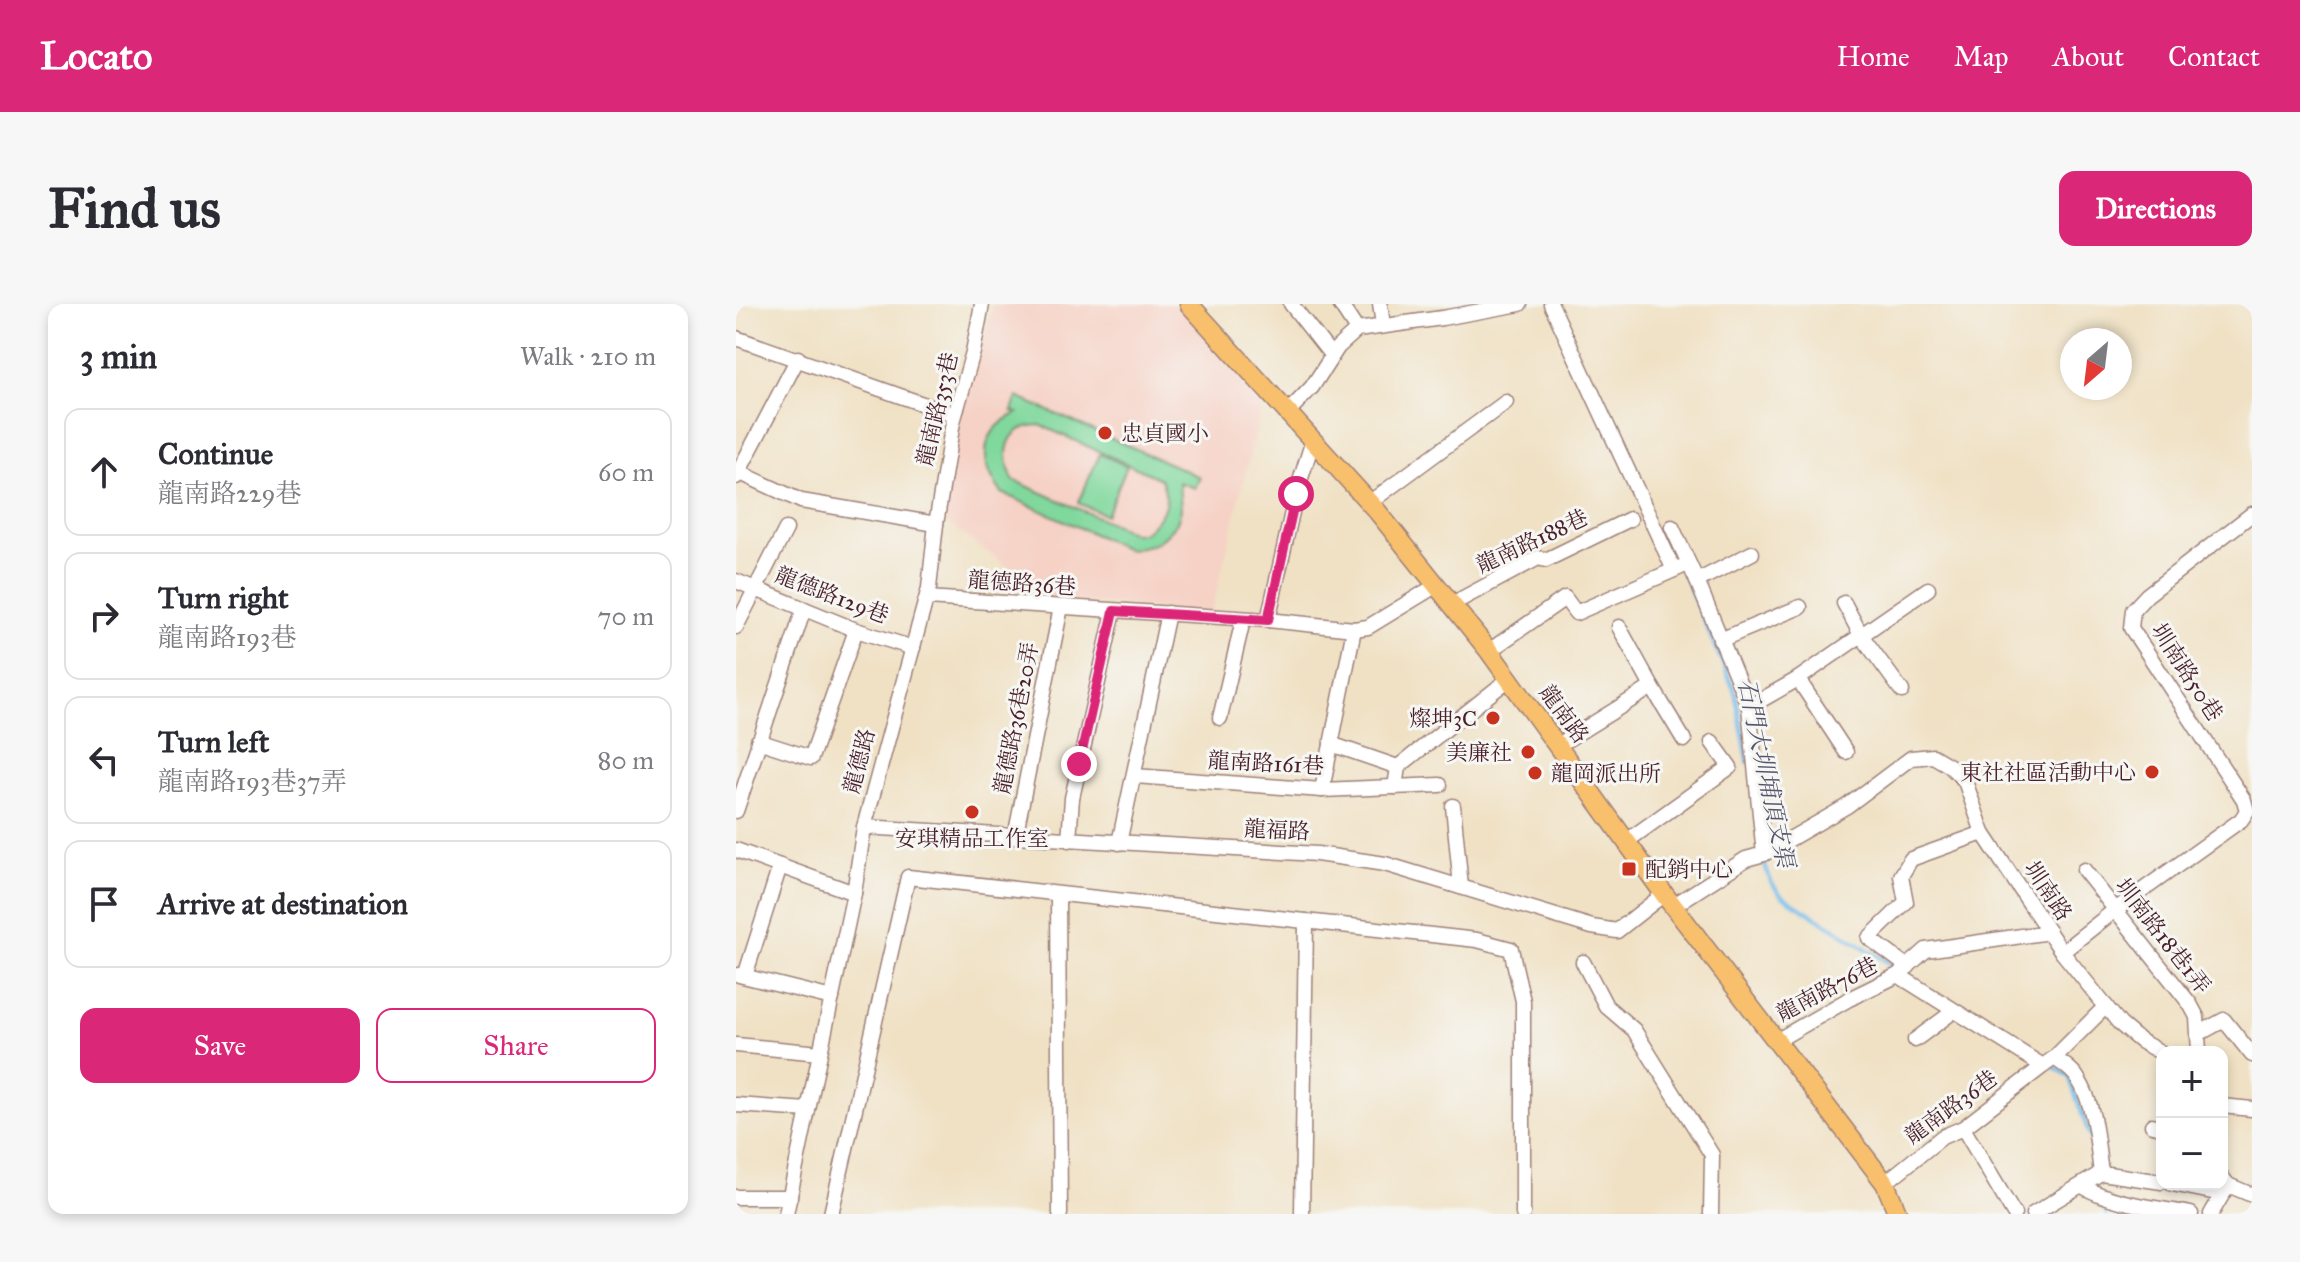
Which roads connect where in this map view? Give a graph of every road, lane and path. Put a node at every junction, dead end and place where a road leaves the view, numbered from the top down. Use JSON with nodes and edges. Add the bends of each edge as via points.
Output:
{"nodes":[{"id":1,"x":982,"y":304,"type":"edge"},
{"id":2,"x":1189,"y":304,"type":"edge"},
{"id":3,"x":1291,"y":304,"type":"edge"},
{"id":4,"x":1340,"y":304,"type":"edge"},
{"id":5,"x":1380,"y":304,"type":"edge"},
{"id":6,"x":1520,"y":304,"type":"edge"},
{"id":7,"x":1551,"y":304,"type":"edge"},
{"id":8,"x":1441,"y":311,"type":"edge"},
{"id":9,"x":1383,"y":325,"type":"junction"},
{"id":10,"x":1357,"y":330,"type":"junction"},
{"id":11,"x":736,"y":338,"type":"edge"},
{"id":12,"x":1332,"y":356,"type":"junction"},
{"id":13,"x":798,"y":358,"type":"junction"},
{"id":14,"x":1506,"y":402,"type":"dead end"},
{"id":15,"x":1288,"y":412,"type":"junction"},
{"id":16,"x":954,"y":415,"type":"junction"},
{"id":17,"x":1313,"y":440,"type":"junction"},
{"id":18,"x":737,"y":473,"type":"edge"},
{"id":19,"x":1369,"y":503,"type":"junction"},
{"id":20,"x":2252,"y":514,"type":"edge"},
{"id":21,"x":1630,"y":519,"type":"dead end"},
{"id":22,"x":936,"y":524,"type":"junction"},
{"id":23,"x":1672,"y":527,"type":"dead end"},
{"id":24,"x":786,"y":529,"type":"dead end"},
{"id":25,"x":1752,"y":553,"type":"dead end"},
{"id":26,"x":1689,"y":563,"type":"junction"},
{"id":27,"x":1674,"y":570,"type":"junction"},
{"id":28,"x":736,"y":581,"type":"edge"},
{"id":29,"x":1697,"y":581,"type":"junction"},
{"id":30,"x":1437,"y":585,"type":"junction"},
{"id":31,"x":754,"y":588,"type":"junction"},
{"id":32,"x":1928,"y":589,"type":"dead end"},
{"id":33,"x":927,"y":598,"type":"junction"},
{"id":34,"x":1844,"y":603,"type":"dead end"},
{"id":35,"x":1452,"y":604,"type":"junction"},
{"id":36,"x":1061,"y":607,"type":"junction"},
{"id":37,"x":1800,"y":607,"type":"dead end"},
{"id":38,"x":804,"y":609,"type":"junction"},
{"id":39,"x":1114,"y":611,"type":"junction"},
{"id":40,"x":1168,"y":613,"type":"junction"},
{"id":41,"x":1243,"y":620,"type":"junction"},
{"id":42,"x":1268,"y":620,"type":"junction"},
{"id":43,"x":736,"y":627,"type":"edge"},
{"id":44,"x":1619,"y":627,"type":"dead end"},
{"id":45,"x":1354,"y":629,"type":"junction"},
{"id":46,"x":856,"y":630,"type":"junction"},
{"id":47,"x":1861,"y":635,"type":"junction"},
{"id":48,"x":1720,"y":640,"type":"junction"},
{"id":49,"x":913,"y":648,"type":"junction"},
{"id":50,"x":1489,"y":651,"type":"junction"},
{"id":51,"x":1509,"y":679,"type":"junction"},
{"id":52,"x":1798,"y":679,"type":"junction"},
{"id":53,"x":1652,"y":687,"type":"junction"},
{"id":54,"x":1902,"y":691,"type":"dead end"},
{"id":55,"x":1749,"y":707,"type":"junction"},
{"id":56,"x":1220,"y":718,"type":"dead end"},
{"id":57,"x":1684,"y":740,"type":"dead end"},
{"id":58,"x":758,"y":741,"type":"junction"},
{"id":59,"x":1712,"y":742,"type":"dead end"},
{"id":60,"x":1331,"y":744,"type":"junction"},
{"id":61,"x":1557,"y":746,"type":"junction"},
{"id":62,"x":1846,"y":752,"type":"dead end"},
{"id":63,"x":1398,"y":767,"type":"junction"},
{"id":64,"x":1135,"y":776,"type":"junction"},
{"id":65,"x":1440,"y":785,"type":"dead end"},
{"id":66,"x":1395,"y":787,"type":"junction"},
{"id":67,"x":1322,"y":790,"type":"junction"},
{"id":68,"x":1453,"y":806,"type":"dead end"},
{"id":69,"x":736,"y":811,"type":"edge"},
{"id":70,"x":864,"y":827,"type":"junction"},
{"id":71,"x":1983,"y":833,"type":"junction"},
{"id":72,"x":1015,"y":837,"type":"junction"},
{"id":73,"x":1069,"y":840,"type":"junction"},
{"id":74,"x":1627,"y":841,"type":"junction"},
{"id":75,"x":1119,"y":843,"type":"junction"},
{"id":76,"x":736,"y":850,"type":"edge"},
{"id":77,"x":1764,"y":854,"type":"junction"},
{"id":78,"x":780,"y":866,"type":"junction"},
{"id":79,"x":2084,"y":870,"type":"dead end"},
{"id":80,"x":1461,"y":887,"type":"junction"},
{"id":81,"x":854,"y":893,"type":"junction"},
{"id":82,"x":1058,"y":895,"type":"junction"},
{"id":83,"x":1668,"y":900,"type":"junction"},
{"id":84,"x":2115,"y":910,"type":"junction"},
{"id":85,"x":1306,"y":921,"type":"junction"},
{"id":86,"x":2049,"y":932,"type":"junction"},
{"id":87,"x":2062,"y":952,"type":"junction"},
{"id":88,"x":1583,"y":962,"type":"dead end"},
{"id":89,"x":1903,"y":971,"type":"junction"},
{"id":90,"x":740,"y":975,"type":"edge"},
{"id":91,"x":832,"y":998,"type":"junction"},
{"id":92,"x":2106,"y":1006,"type":"junction"},
{"id":93,"x":1954,"y":1011,"type":"junction"},
{"id":94,"x":2200,"y":1033,"type":"junction"},
{"id":95,"x":1915,"y":1040,"type":"dead end"},
{"id":96,"x":1776,"y":1041,"type":"junction"},
{"id":97,"x":736,"y":1045,"type":"edge"},
{"id":98,"x":2199,"y":1046,"type":"edge"},
{"id":99,"x":2156,"y":1050,"type":"edge"},
{"id":100,"x":820,"y":1053,"type":"junction"},
{"id":101,"x":2252,"y":1055,"type":"edge"},
{"id":102,"x":2048,"y":1062,"type":"junction"},
{"id":103,"x":736,"y":1105,"type":"edge"},
{"id":104,"x":2228,"y":1107,"type":"edge"},
{"id":105,"x":2252,"y":1109,"type":"edge"},
{"id":106,"x":808,"y":1110,"type":"junction"},
{"id":107,"x":1963,"y":1128,"type":"junction"},
{"id":108,"x":2101,"y":1173,"type":"junction"},
{"id":109,"x":2156,"y":1181,"type":"edge"},
{"id":110,"x":1885,"y":1183,"type":"junction"},
{"id":111,"x":2082,"y":1186,"type":"junction"},
{"id":112,"x":2228,"y":1186,"type":"edge"},
{"id":113,"x":2250,"y":1189,"type":"edge"},
{"id":114,"x":2222,"y":1190,"type":"edge"},
{"id":115,"x":2098,"y":1196,"type":"junction"},
{"id":116,"x":736,"y":1197,"type":"edge"},
{"id":117,"x":790,"y":1197,"type":"junction"},
{"id":118,"x":786,"y":1214,"type":"edge"},
{"id":119,"x":831,"y":1214,"type":"edge"},
{"id":120,"x":1060,"y":1214,"type":"edge"},
{"id":121,"x":1302,"y":1214,"type":"edge"},
{"id":122,"x":1523,"y":1214,"type":"edge"},
{"id":123,"x":1711,"y":1214,"type":"edge"},
{"id":124,"x":1898,"y":1214,"type":"edge"},
{"id":125,"x":2014,"y":1214,"type":"edge"},
{"id":126,"x":2033,"y":1214,"type":"edge"},
{"id":127,"x":2102,"y":1214,"type":"edge"},
{"id":128,"x":2191,"y":1214,"type":"edge"},
{"id":129,"x":2211,"y":1214,"type":"edge"}],
"edges":[{"from":1,"to":16,"type":"street","name":"龍南路353巷"},
{"from":2,"to":15,"type":"main road","name":"龍南路"},
{"from":3,"to":12,"type":"street"},
{"from":4,"to":10,"type":"street"},
{"from":5,"to":9,"type":"street"},
{"from":6,"to":8,"type":"street"},
{"from":7,"to":27,"type":"street"},
{"from":8,"to":9,"type":"street"},
{"from":9,"to":10,"type":"street"},
{"from":10,"to":12,"type":"street"},
{"from":11,"to":13,"type":"street"},
{"from":12,"to":15,"type":"street"},
{"from":13,"to":16,"type":"street"},
{"from":13,"to":18,"type":"street"},
{"from":14,"to":19,"type":"street"},
{"from":15,"to":17,"type":"main road","name":"龍南路"},
{"from":16,"to":22,"type":"street","name":"龍南路353巷"},
{"from":17,"to":19,"type":"main road","name":"龍南路"},
{"from":17,"to":42,"type":"street"},
{"from":18,"to":22,"type":"street","via":[[801,501]]},
{"from":19,"to":30,"type":"main road","name":"龍南路"},
{"from":20,"to":84,"type":"street","name":"圳南路50巷","via":[[2147,595],[2133,610],[2131,628],[2247,811]]},
{"from":21,"to":35,"type":"street","name":"龍南路188巷","via":[[1546,560],[1538,558]]},
{"from":22,"to":33,"type":"street","name":"龍德路"},
{"from":23,"to":26,"type":"street"},
{"from":24,"to":31,"type":"street"},
{"from":25,"to":29,"type":"street"},
{"from":26,"to":27,"type":"street"},
{"from":26,"to":29,"type":"street"},
{"from":27,"to":50,"type":"street","via":[[1576,613],[1565,598]]},
{"from":28,"to":31,"type":"street","name":"龍德路129巷"},
{"from":29,"to":48,"type":"street"},
{"from":30,"to":35,"type":"main road","name":"龍南路"},
{"from":30,"to":45,"type":"street","via":[[1368,627]]},
{"from":31,"to":38,"type":"street","name":"龍德路129巷"},
{"from":31,"to":43,"type":"street"},
{"from":32,"to":47,"type":"street"},
{"from":33,"to":36,"type":"street","name":"龍德路36巷"},
{"from":33,"to":49,"type":"street","name":"龍德路"},
{"from":34,"to":47,"type":"street"},
{"from":35,"to":50,"type":"main road","name":"龍南路"},
{"from":36,"to":39,"type":"street","name":"龍德路36巷"},
{"from":36,"to":72,"type":"street","name":"龍德路36巷20弄"},
{"from":37,"to":48,"type":"street"},
{"from":38,"to":46,"type":"street","name":"龍德路129巷"},
{"from":38,"to":58,"type":"street"},
{"from":39,"to":40,"type":"street","name":"龍德路36巷"},
{"from":39,"to":73,"type":"street","via":[[1072,798]]},
{"from":40,"to":41,"type":"street","name":"龍德路36巷"},
{"from":40,"to":64,"type":"street"},
{"from":41,"to":42,"type":"street","name":"龍德路36巷"},
{"from":41,"to":56,"type":"street"},
{"from":42,"to":45,"type":"street","name":"龍德路36巷"},
{"from":44,"to":53,"type":"street"},
{"from":45,"to":60,"type":"street"},
{"from":46,"to":49,"type":"street","name":"龍德路129巷"},
{"from":46,"to":58,"type":"street","via":[[811,758]]},
{"from":47,"to":52,"type":"street"},
{"from":47,"to":54,"type":"street"},
{"from":48,"to":55,"type":"street"},
{"from":49,"to":70,"type":"street","name":"龍德路"},
{"from":50,"to":51,"type":"main road","name":"龍南路"},
{"from":51,"to":61,"type":"main road","name":"龍南路"},
{"from":51,"to":63,"type":"street"},
{"from":52,"to":55,"type":"street"},
{"from":52,"to":62,"type":"street"},
{"from":53,"to":57,"type":"street"},
{"from":53,"to":61,"type":"street"},
{"from":55,"to":77,"type":"street"},
{"from":58,"to":69,"type":"street"},
{"from":59,"to":74,"type":"street","via":[[1730,767]]},
{"from":60,"to":63,"type":"street"},
{"from":60,"to":67,"type":"street"},
{"from":61,"to":74,"type":"main road","name":"龍南路"},
{"from":63,"to":66,"type":"street"},
{"from":64,"to":67,"type":"street","name":"龍南路161巷"},
{"from":64,"to":75,"type":"street"},
{"from":65,"to":66,"type":"street","name":"龍南路161巷"},
{"from":66,"to":67,"type":"street","name":"龍南路161巷"},
{"from":68,"to":80,"type":"street"},
{"from":70,"to":72,"type":"street","name":"龍福路"},
{"from":70,"to":81,"type":"street","name":"龍德路"},
{"from":71,"to":77,"type":"street","name":"圳南路","via":[[1965,781],[1933,756],[1911,758],[1847,806]]},
{"from":71,"to":86,"type":"street","name":"圳南路"},
{"from":71,"to":89,"type":"street","via":[[1911,859],[1901,876],[1906,902],[1869,938]]},
{"from":72,"to":73,"type":"street","name":"龍福路"},
{"from":73,"to":75,"type":"street","name":"龍福路"},
{"from":74,"to":83,"type":"main road","name":"龍南路"},
{"from":75,"to":80,"type":"street","name":"龍福路","via":[[1317,854],[1385,864]]},
{"from":76,"to":78,"type":"street"},
{"from":77,"to":83,"type":"street"},
{"from":78,"to":81,"type":"street"},
{"from":78,"to":90,"type":"street"},
{"from":79,"to":84,"type":"street","name":"圳南路18巷1弄"},
{"from":80,"to":83,"type":"street","name":"龍福路","via":[[1617,931]]},
{"from":81,"to":91,"type":"street","name":"龍德路"},
{"from":82,"to":85,"type":"street"},
{"from":82,"to":119,"type":"street","via":[[908,877]]},
{"from":82,"to":120,"type":"street"},
{"from":83,"to":96,"type":"main road","name":"龍南路"},
{"from":84,"to":87,"type":"street","name":"圳南路50巷"},
{"from":84,"to":94,"type":"street","name":"圳南路18巷1弄","via":[[2190,1004]]},
{"from":85,"to":121,"type":"street"},
{"from":85,"to":122,"type":"street","via":[[1477,940],[1511,949],[1523,1001]]},
{"from":86,"to":87,"type":"street","name":"圳南路"},
{"from":86,"to":89,"type":"street","name":"龍南路76巷","via":[[1926,950]]},
{"from":87,"to":92,"type":"street","name":"圳南路"},
{"from":88,"to":123,"type":"street","via":[[1606,1006],[1634,1030],[1712,1155]]},
{"from":89,"to":93,"type":"street"},
{"from":89,"to":96,"type":"street","name":"龍南路76巷"},
{"from":90,"to":91,"type":"street"},
{"from":91,"to":100,"type":"street","name":"龍德路"},
{"from":92,"to":99,"type":"street","name":"圳南路","via":[[2120,1024]]},
{"from":92,"to":102,"type":"street","name":"龍南路36巷"},
{"from":93,"to":95,"type":"street"},
{"from":93,"to":102,"type":"street"},
{"from":94,"to":98,"type":"street"},
{"from":94,"to":101,"type":"street","via":[[2224,1020]]},
{"from":96,"to":110,"type":"main road","name":"龍南路"},
{"from":97,"to":100,"type":"street"},
{"from":100,"to":106,"type":"street","name":"龍德路"},
{"from":102,"to":107,"type":"street","name":"龍南路36巷"},
{"from":102,"to":108,"type":"street","via":[[2078,1078],[2096,1135]]},
{"from":103,"to":106,"type":"street"},
{"from":104,"to":105,"type":"street"},
{"from":106,"to":117,"type":"street","name":"龍德路"},
{"from":107,"to":110,"type":"street","name":"龍南路36巷","via":[[1942,1137]]},
{"from":107,"to":125,"type":"street"},
{"from":108,"to":109,"type":"street"},
{"from":108,"to":111,"type":"street"},
{"from":110,"to":124,"type":"main road","name":"龍南路"},
{"from":111,"to":115,"type":"street"},
{"from":111,"to":126,"type":"street"},
{"from":112,"to":113,"type":"street"},
{"from":114,"to":129,"type":"street"},
{"from":115,"to":127,"type":"street"},
{"from":115,"to":128,"type":"street"},
{"from":116,"to":117,"type":"street"},
{"from":117,"to":118,"type":"street","name":"龍德路"}]}
